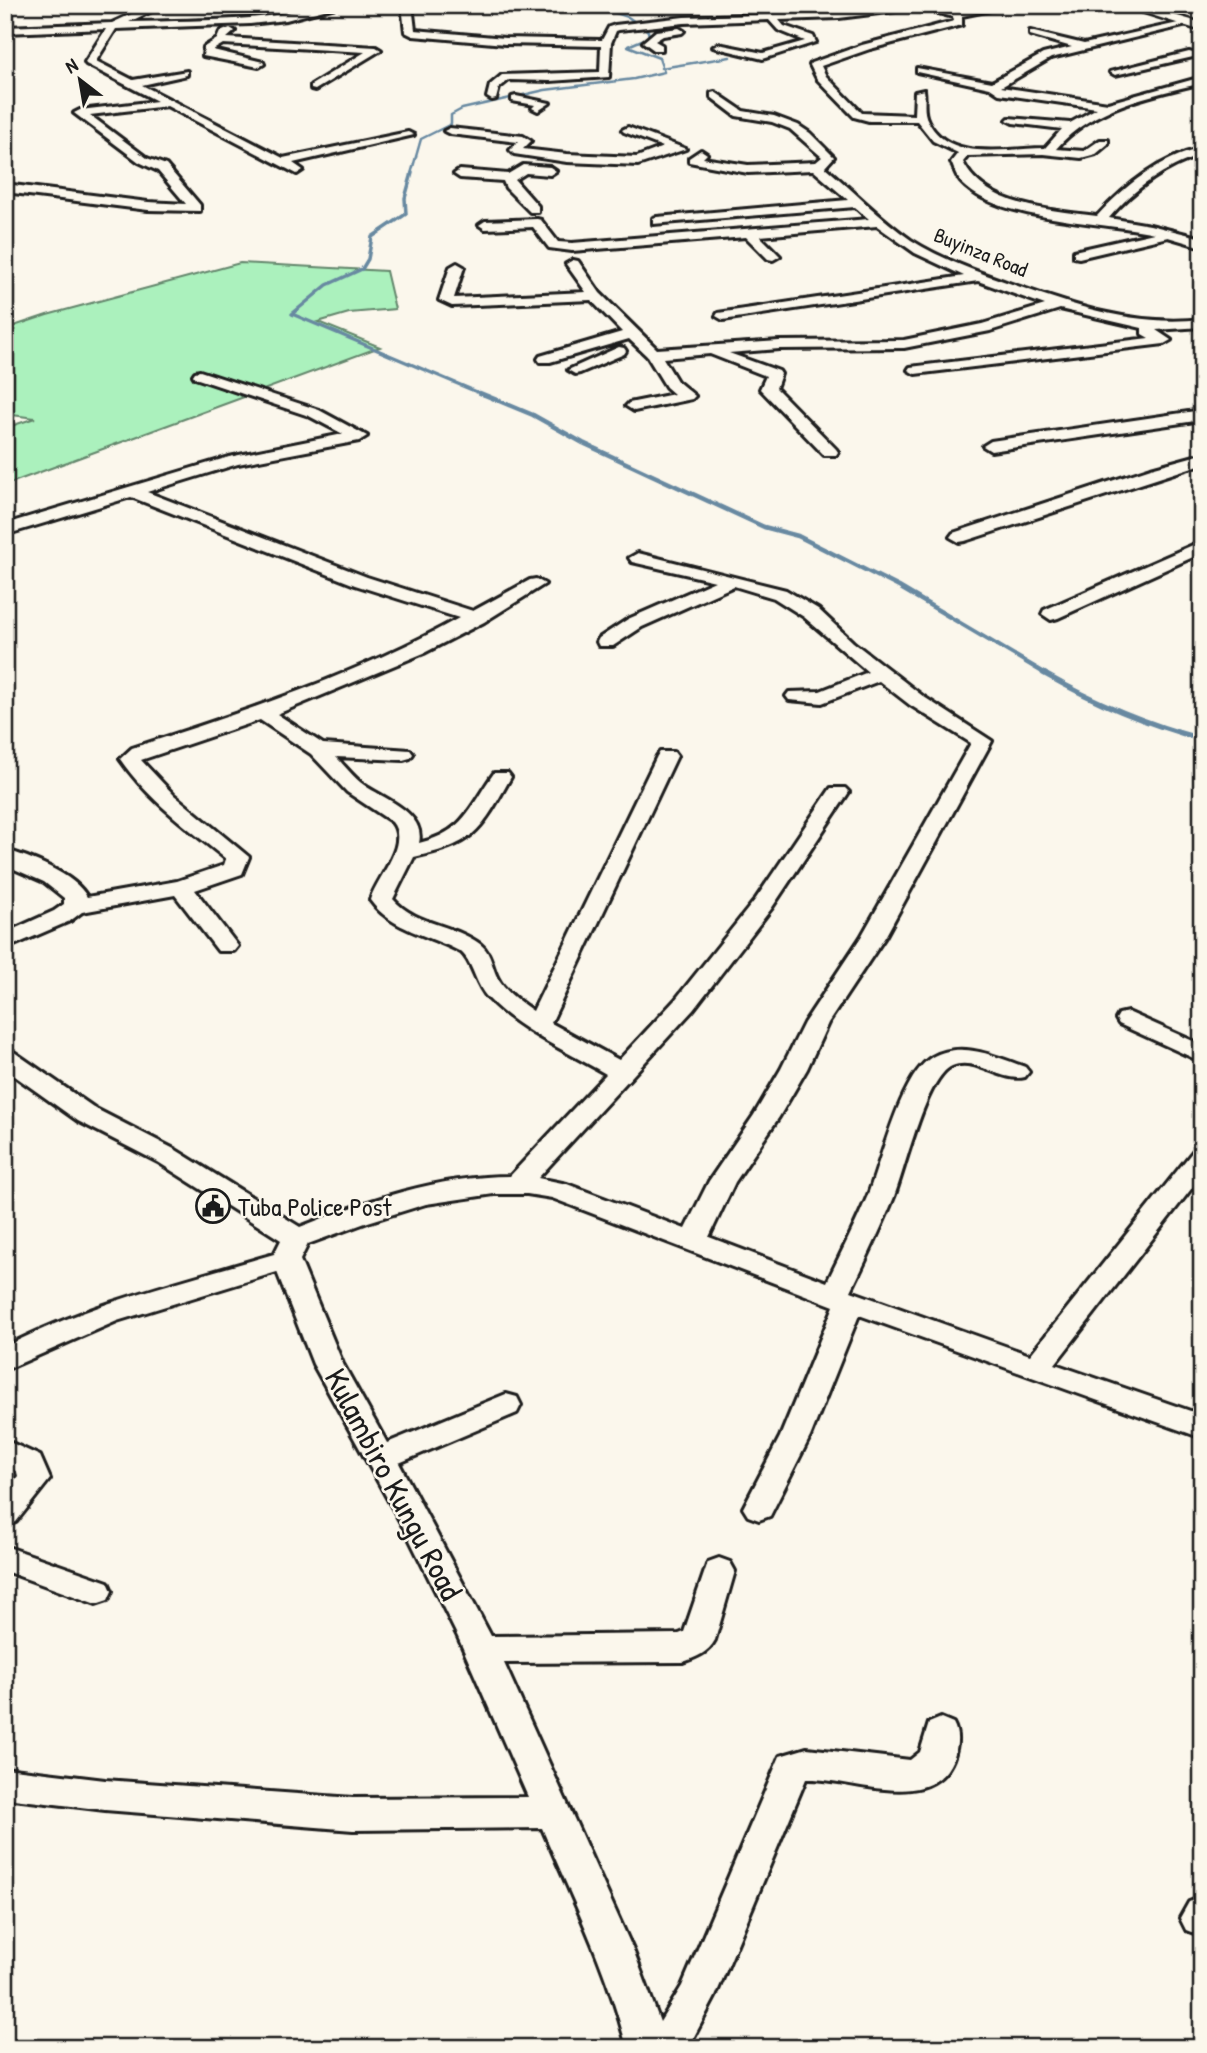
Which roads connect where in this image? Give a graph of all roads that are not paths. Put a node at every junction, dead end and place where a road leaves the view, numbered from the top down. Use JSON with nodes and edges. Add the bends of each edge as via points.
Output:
{"nodes":[{"id":1,"x":159,"y":5,"type":"edge"},
{"id":2,"x":338,"y":5,"type":"edge"},
{"id":3,"x":407,"y":5,"type":"edge"},
{"id":4,"x":1010,"y":5,"type":"edge"},
{"id":5,"x":1152,"y":5,"type":"edge"},
{"id":6,"x":921,"y":6,"type":"edge"},
{"id":7,"x":1127,"y":6,"type":"edge"},
{"id":8,"x":739,"y":7,"type":"edge"},
{"id":9,"x":267,"y":8,"type":"dead end"},
{"id":10,"x":317,"y":10,"type":"junction"},
{"id":11,"x":863,"y":10,"type":"junction"},
{"id":12,"x":771,"y":17,"type":"junction"},
{"id":13,"x":957,"y":19,"type":"junction"},
{"id":14,"x":260,"y":20,"type":"junction"},
{"id":15,"x":684,"y":20,"type":"junction"},
{"id":16,"x":910,"y":23,"type":"dead end"},
{"id":17,"x":863,"y":24,"type":"dead end"},
{"id":18,"x":1193,"y":25,"type":"edge"},
{"id":19,"x":112,"y":27,"type":"junction"},
{"id":20,"x":838,"y":27,"type":"dead end"},
{"id":21,"x":974,"y":27,"type":"dead end"},
{"id":22,"x":785,"y":29,"type":"junction"},
{"id":23,"x":819,"y":29,"type":"dead end"},
{"id":24,"x":934,"y":29,"type":"junction"},
{"id":25,"x":5,"y":30,"type":"edge"},
{"id":26,"x":693,"y":31,"type":"junction"},
{"id":27,"x":322,"y":33,"type":"dead end"},
{"id":28,"x":1034,"y":33,"type":"dead end"},
{"id":29,"x":221,"y":41,"type":"junction"},
{"id":30,"x":606,"y":43,"type":"junction"},
{"id":31,"x":299,"y":45,"type":"junction"},
{"id":32,"x":718,"y":47,"type":"dead end"},
{"id":33,"x":1082,"y":47,"type":"junction"},
{"id":34,"x":658,"y":48,"type":"dead end"},
{"id":35,"x":1189,"y":55,"type":"dead end"},
{"id":36,"x":1161,"y":62,"type":"junction"},
{"id":37,"x":259,"y":64,"type":"dead end"},
{"id":38,"x":1194,"y":69,"type":"edge"},
{"id":39,"x":921,"y":70,"type":"dead end"},
{"id":40,"x":183,"y":72,"type":"dead end"},
{"id":41,"x":1115,"y":72,"type":"dead end"},
{"id":42,"x":1202,"y":80,"type":"edge"},
{"id":43,"x":131,"y":84,"type":"junction"},
{"id":44,"x":994,"y":86,"type":"junction"},
{"id":45,"x":315,"y":87,"type":"dead end"},
{"id":46,"x":920,"y":92,"type":"dead end"},
{"id":47,"x":715,"y":94,"type":"dead end"},
{"id":48,"x":492,"y":97,"type":"dead end"},
{"id":49,"x":516,"y":100,"type":"dead end"},
{"id":50,"x":168,"y":103,"type":"junction"},
{"id":51,"x":1109,"y":106,"type":"junction"},
{"id":52,"x":538,"y":108,"type":"dead end"},
{"id":53,"x":919,"y":118,"type":"junction"},
{"id":54,"x":1013,"y":120,"type":"dead end"},
{"id":55,"x":1072,"y":127,"type":"junction"},
{"id":56,"x":628,"y":130,"type":"dead end"},
{"id":57,"x":450,"y":131,"type":"dead end"},
{"id":58,"x":537,"y":132,"type":"dead end"},
{"id":59,"x":408,"y":135,"type":"dead end"},
{"id":60,"x":520,"y":139,"type":"junction"},
{"id":61,"x":1104,"y":142,"type":"dead end"},
{"id":62,"x":673,"y":147,"type":"junction"},
{"id":63,"x":588,"y":148,"type":"dead end"},
{"id":64,"x":1048,"y":151,"type":"junction"},
{"id":65,"x":1202,"y":151,"type":"edge"},
{"id":66,"x":965,"y":152,"type":"junction"},
{"id":67,"x":567,"y":158,"type":"junction"},
{"id":68,"x":619,"y":159,"type":"junction"},
{"id":69,"x":1174,"y":159,"type":"junction"},
{"id":70,"x":282,"y":162,"type":"junction"},
{"id":71,"x":1202,"y":164,"type":"edge"},
{"id":72,"x":816,"y":166,"type":"junction"},
{"id":73,"x":298,"y":170,"type":"dead end"},
{"id":74,"x":460,"y":174,"type":"dead end"},
{"id":75,"x":509,"y":178,"type":"junction"},
{"id":76,"x":5,"y":188,"type":"edge"},
{"id":77,"x":77,"y":197,"type":"junction"},
{"id":78,"x":17,"y":203,"type":"dead end"},
{"id":79,"x":858,"y":203,"type":"junction"},
{"id":80,"x":534,"y":209,"type":"dead end"},
{"id":81,"x":1100,"y":220,"type":"junction"},
{"id":82,"x":657,"y":221,"type":"dead end"},
{"id":83,"x":880,"y":222,"type":"junction"},
{"id":84,"x":485,"y":225,"type":"dead end"},
{"id":85,"x":750,"y":233,"type":"junction"},
{"id":86,"x":1170,"y":233,"type":"junction"},
{"id":87,"x":1202,"y":243,"type":"edge"},
{"id":88,"x":539,"y":245,"type":"dead end"},
{"id":89,"x":554,"y":245,"type":"junction"},
{"id":90,"x":1079,"y":254,"type":"dead end"},
{"id":91,"x":773,"y":256,"type":"dead end"},
{"id":92,"x":573,"y":264,"type":"dead end"},
{"id":93,"x":457,"y":267,"type":"dead end"},
{"id":94,"x":979,"y":277,"type":"junction"},
{"id":95,"x":596,"y":296,"type":"junction"},
{"id":96,"x":1059,"y":304,"type":"junction"},
{"id":97,"x":723,"y":316,"type":"dead end"},
{"id":98,"x":1202,"y":323,"type":"edge"},
{"id":99,"x":1139,"y":325,"type":"junction"},
{"id":100,"x":641,"y":345,"type":"junction"},
{"id":101,"x":714,"y":349,"type":"junction"},
{"id":102,"x":545,"y":359,"type":"dead end"},
{"id":103,"x":576,"y":370,"type":"dead end"},
{"id":104,"x":915,"y":370,"type":"dead end"},
{"id":105,"x":200,"y":375,"type":"dead end"},
{"id":106,"x":634,"y":406,"type":"dead end"},
{"id":107,"x":1202,"y":415,"type":"edge"},
{"id":108,"x":992,"y":446,"type":"dead end"},
{"id":109,"x":830,"y":452,"type":"dead end"},
{"id":110,"x":1202,"y":459,"type":"edge"},
{"id":111,"x":130,"y":491,"type":"junction"},
{"id":112,"x":5,"y":530,"type":"edge"},
{"id":113,"x":959,"y":537,"type":"dead end"},
{"id":114,"x":1202,"y":546,"type":"edge"},
{"id":115,"x":638,"y":558,"type":"dead end"},
{"id":116,"x":733,"y":580,"type":"junction"},
{"id":117,"x":536,"y":583,"type":"dead end"},
{"id":118,"x":1051,"y":614,"type":"dead end"},
{"id":119,"x":477,"y":618,"type":"junction"},
{"id":120,"x":606,"y":642,"type":"dead end"},
{"id":121,"x":881,"y":674,"type":"junction"},
{"id":122,"x":796,"y":695,"type":"dead end"},
{"id":123,"x":262,"y":713,"type":"junction"},
{"id":124,"x":318,"y":750,"type":"junction"},
{"id":125,"x":403,"y":754,"type":"dead end"},
{"id":126,"x":667,"y":756,"type":"dead end"},
{"id":127,"x":501,"y":777,"type":"dead end"},
{"id":128,"x":838,"y":792,"type":"dead end"},
{"id":129,"x":405,"y":852,"type":"junction"},
{"id":130,"x":5,"y":857,"type":"edge"},
{"id":131,"x":181,"y":887,"type":"junction"},
{"id":132,"x":75,"y":906,"type":"junction"},
{"id":133,"x":5,"y":942,"type":"edge"},
{"id":134,"x":226,"y":946,"type":"dead end"},
{"id":135,"x":1128,"y":1019,"type":"dead end"},
{"id":136,"x":537,"y":1027,"type":"junction"},
{"id":137,"x":1202,"y":1055,"type":"edge"},
{"id":138,"x":5,"y":1057,"type":"edge"},
{"id":139,"x":621,"y":1072,"type":"junction"},
{"id":140,"x":1016,"y":1072,"type":"dead end"},
{"id":141,"x":1202,"y":1157,"type":"edge"},
{"id":142,"x":519,"y":1183,"type":"junction"},
{"id":143,"x":693,"y":1241,"type":"junction"},
{"id":144,"x":292,"y":1250,"type":"junction"},
{"id":145,"x":843,"y":1298,"type":"junction"},
{"id":146,"x":8,"y":1355,"type":"edge"},
{"id":147,"x":1036,"y":1368,"type":"junction"},
{"id":148,"x":506,"y":1405,"type":"dead end"},
{"id":149,"x":1202,"y":1427,"type":"edge"},
{"id":150,"x":5,"y":1451,"type":"edge"},
{"id":151,"x":381,"y":1458,"type":"junction"},
{"id":152,"x":759,"y":1508,"type":"dead end"},
{"id":153,"x":5,"y":1514,"type":"edge"},
{"id":154,"x":5,"y":1558,"type":"edge"},
{"id":155,"x":719,"y":1571,"type":"dead end"},
{"id":156,"x":96,"y":1591,"type":"dead end"},
{"id":157,"x":480,"y":1650,"type":"junction"},
{"id":158,"x":941,"y":1733,"type":"dead end"},
{"id":159,"x":5,"y":1783,"type":"edge"},
{"id":160,"x":552,"y":1812,"type":"junction"},
{"id":161,"x":647,"y":2048,"type":"edge"},
{"id":162,"x":666,"y":2048,"type":"edge"}],
"edges":[{"from":1,"to":19,"type":"street"},
{"from":2,"to":10,"type":"street"},
{"from":3,"to":30,"type":"street","via":[[413,33]]},
{"from":4,"to":13,"type":"street"},
{"from":5,"to":7,"type":"street"},
{"from":6,"to":11,"type":"street"},
{"from":6,"to":13,"type":"street"},
{"from":7,"to":18,"type":"main road"},
{"from":8,"to":11,"type":"street","via":[[845,6]]},
{"from":9,"to":10,"type":"street"},
{"from":10,"to":14,"type":"street"},
{"from":11,"to":12,"type":"street"},
{"from":12,"to":15,"type":"street"},
{"from":12,"to":22,"type":"street"},
{"from":13,"to":21,"type":"street"},
{"from":13,"to":24,"type":"street"},
{"from":14,"to":19,"type":"street"},
{"from":14,"to":29,"type":"street","via":[[224,34]]},
{"from":15,"to":26,"type":"street"},
{"from":15,"to":30,"type":"street","via":[[613,28]]},
{"from":16,"to":24,"type":"street"},
{"from":17,"to":20,"type":"street"},
{"from":18,"to":33,"type":"street"},
{"from":19,"to":25,"type":"street"},
{"from":19,"to":43,"type":"street","via":[[90,62]]},
{"from":22,"to":23,"type":"street"},
{"from":22,"to":26,"type":"street"},
{"from":22,"to":32,"type":"street","via":[[811,42],[758,56]]},
{"from":24,"to":53,"type":"street","via":[[815,65],[858,116]]},
{"from":26,"to":34,"type":"street","via":[[658,33],[648,42]]},
{"from":27,"to":31,"type":"street"},
{"from":28,"to":33,"type":"street"},
{"from":29,"to":31,"type":"street"},
{"from":29,"to":37,"type":"street","via":[[207,54]]},
{"from":30,"to":48,"type":"street","via":[[601,61],[605,75],[506,77],[494,87]]},
{"from":31,"to":45,"type":"street","via":[[376,50]]},
{"from":33,"to":44,"type":"street","via":[[1047,56]]},
{"from":35,"to":36,"type":"street"},
{"from":36,"to":38,"type":"street"},
{"from":36,"to":41,"type":"street"},
{"from":39,"to":44,"type":"street"},
{"from":40,"to":43,"type":"street"},
{"from":42,"to":51,"type":"street"},
{"from":43,"to":50,"type":"street"},
{"from":44,"to":51,"type":"street","via":[[999,92]]},
{"from":46,"to":53,"type":"street"},
{"from":47,"to":72,"type":"street","via":[[738,113],[781,121],[806,135],[828,157]]},
{"from":49,"to":52,"type":"street","via":[[545,103]]},
{"from":50,"to":70,"type":"street"},
{"from":50,"to":77,"type":"street","via":[[80,113],[143,160],[162,168],[196,208]]},
{"from":51,"to":55,"type":"street"},
{"from":53,"to":66,"type":"street","via":[[933,135]]},
{"from":54,"to":55,"type":"street"},
{"from":55,"to":64,"type":"street"},
{"from":56,"to":62,"type":"street"},
{"from":57,"to":60,"type":"street"},
{"from":58,"to":60,"type":"street"},
{"from":59,"to":70,"type":"street"},
{"from":60,"to":67,"type":"street","via":[[525,141],[518,152]]},
{"from":61,"to":64,"type":"street","via":[[1084,155]]},
{"from":62,"to":68,"type":"street","via":[[643,160]]},
{"from":62,"to":72,"type":"street","via":[[700,153],[693,160],[696,162],[743,169]]},
{"from":63,"to":68,"type":"street"},
{"from":64,"to":66,"type":"street"},
{"from":65,"to":69,"type":"street"},
{"from":66,"to":81,"type":"street","via":[[958,167],[962,178],[979,192],[1059,215]]},
{"from":67,"to":68,"type":"street"},
{"from":67,"to":75,"type":"street","via":[[554,170],[521,170]]},
{"from":69,"to":71,"type":"street"},
{"from":69,"to":81,"type":"street","via":[[1135,185]]},
{"from":70,"to":73,"type":"street"},
{"from":72,"to":79,"type":"street","name":"Buyinza Road"},
{"from":74,"to":75,"type":"street"},
{"from":75,"to":80,"type":"street","via":[[510,185]]},
{"from":76,"to":77,"type":"street"},
{"from":77,"to":78,"type":"street"},
{"from":79,"to":82,"type":"street"},
{"from":79,"to":83,"type":"street","name":"Buyinza Road"},
{"from":81,"to":86,"type":"street"},
{"from":83,"to":85,"type":"street"},
{"from":83,"to":94,"type":"street","name":"Buyinza Road","via":[[942,263]]},
{"from":84,"to":89,"type":"street","via":[[537,223]]},
{"from":85,"to":89,"type":"street","via":[[580,247]]},
{"from":85,"to":91,"type":"street"},
{"from":86,"to":87,"type":"street"},
{"from":86,"to":90,"type":"street"},
{"from":88,"to":89,"type":"street"},
{"from":92,"to":95,"type":"street"},
{"from":93,"to":95,"type":"street","via":[[446,300],[452,302]]},
{"from":94,"to":96,"type":"street","name":"Buyinza Road"},
{"from":94,"to":97,"type":"street"},
{"from":95,"to":100,"type":"street"},
{"from":96,"to":99,"type":"street","name":"Buyinza Road"},
{"from":96,"to":101,"type":"street","via":[[985,328],[904,344]]},
{"from":98,"to":99,"type":"street","name":"Buyinza Road"},
{"from":99,"to":104,"type":"street","via":[[1164,341]]},
{"from":100,"to":101,"type":"street"},
{"from":100,"to":102,"type":"street"},
{"from":100,"to":103,"type":"street"},
{"from":100,"to":106,"type":"street","via":[[671,384],[687,396]]},
{"from":101,"to":109,"type":"street","via":[[722,357],[774,374],[768,388]]},
{"from":105,"to":111,"type":"street","via":[[314,413],[359,436],[234,460]]},
{"from":107,"to":108,"type":"street"},
{"from":110,"to":113,"type":"street"},
{"from":111,"to":112,"type":"street"},
{"from":111,"to":119,"type":"street","via":[[361,581]]},
{"from":114,"to":118,"type":"street"},
{"from":115,"to":116,"type":"street"},
{"from":116,"to":120,"type":"street","via":[[635,623]]},
{"from":116,"to":121,"type":"street","via":[[798,604]]},
{"from":117,"to":119,"type":"street"},
{"from":119,"to":123,"type":"street","via":[[417,649]]},
{"from":121,"to":122,"type":"street","via":[[822,696]]},
{"from":121,"to":143,"type":"street","via":[[971,733],[982,741],[981,746],[873,937],[816,1023],[766,1117],[722,1181]]},
{"from":123,"to":124,"type":"street"},
{"from":123,"to":131,"type":"street","via":[[139,752],[130,759],[177,809],[238,857],[234,869]]},
{"from":124,"to":125,"type":"street"},
{"from":124,"to":129,"type":"street","via":[[354,788],[404,821],[410,834]]},
{"from":126,"to":136,"type":"street"},
{"from":127,"to":129,"type":"street","via":[[464,835]]},
{"from":128,"to":139,"type":"street","via":[[763,904],[684,1005]]},
{"from":129,"to":136,"type":"street","via":[[382,896],[385,906],[395,915],[470,948],[480,958],[491,988]]},
{"from":130,"to":132,"type":"street","via":[[64,886],[76,895]]},
{"from":131,"to":132,"type":"street"},
{"from":131,"to":134,"type":"street"},
{"from":132,"to":133,"type":"street"},
{"from":135,"to":137,"type":"street"},
{"from":136,"to":139,"type":"street"},
{"from":138,"to":144,"type":"street","via":[[87,1115],[167,1156]]},
{"from":139,"to":142,"type":"street"},
{"from":140,"to":145,"type":"street","via":[[970,1057],[940,1062],[931,1070],[915,1101]]},
{"from":141,"to":147,"type":"street"},
{"from":142,"to":143,"type":"street","via":[[556,1190]]},
{"from":142,"to":144,"type":"street","via":[[465,1188],[400,1204]]},
{"from":143,"to":145,"type":"street"},
{"from":144,"to":146,"type":"street","via":[[105,1315]]},
{"from":144,"to":151,"type":"street","name":"Kulambiro Kungu Road","via":[[328,1364]]},
{"from":145,"to":147,"type":"street"},
{"from":145,"to":152,"type":"street","via":[[795,1437]]},
{"from":147,"to":149,"type":"street"},
{"from":148,"to":151,"type":"street"},
{"from":150,"to":153,"type":"street","via":[[29,1462],[34,1473]]},
{"from":151,"to":157,"type":"street","name":"Kulambiro Kungu Road"},
{"from":154,"to":156,"type":"street"},
{"from":155,"to":157,"type":"street","via":[[698,1640],[683,1648]]},
{"from":157,"to":160,"type":"street","name":"Kulambiro Kungu Road"},
{"from":158,"to":162,"type":"street","via":[[935,1761],[922,1773],[898,1775],[810,1763],[793,1767],[696,1997]]},
{"from":159,"to":160,"type":"street","via":[[353,1814]]},
{"from":160,"to":161,"type":"street","name":"Kulambiro Kungu Road","via":[[615,1952]]}]}
